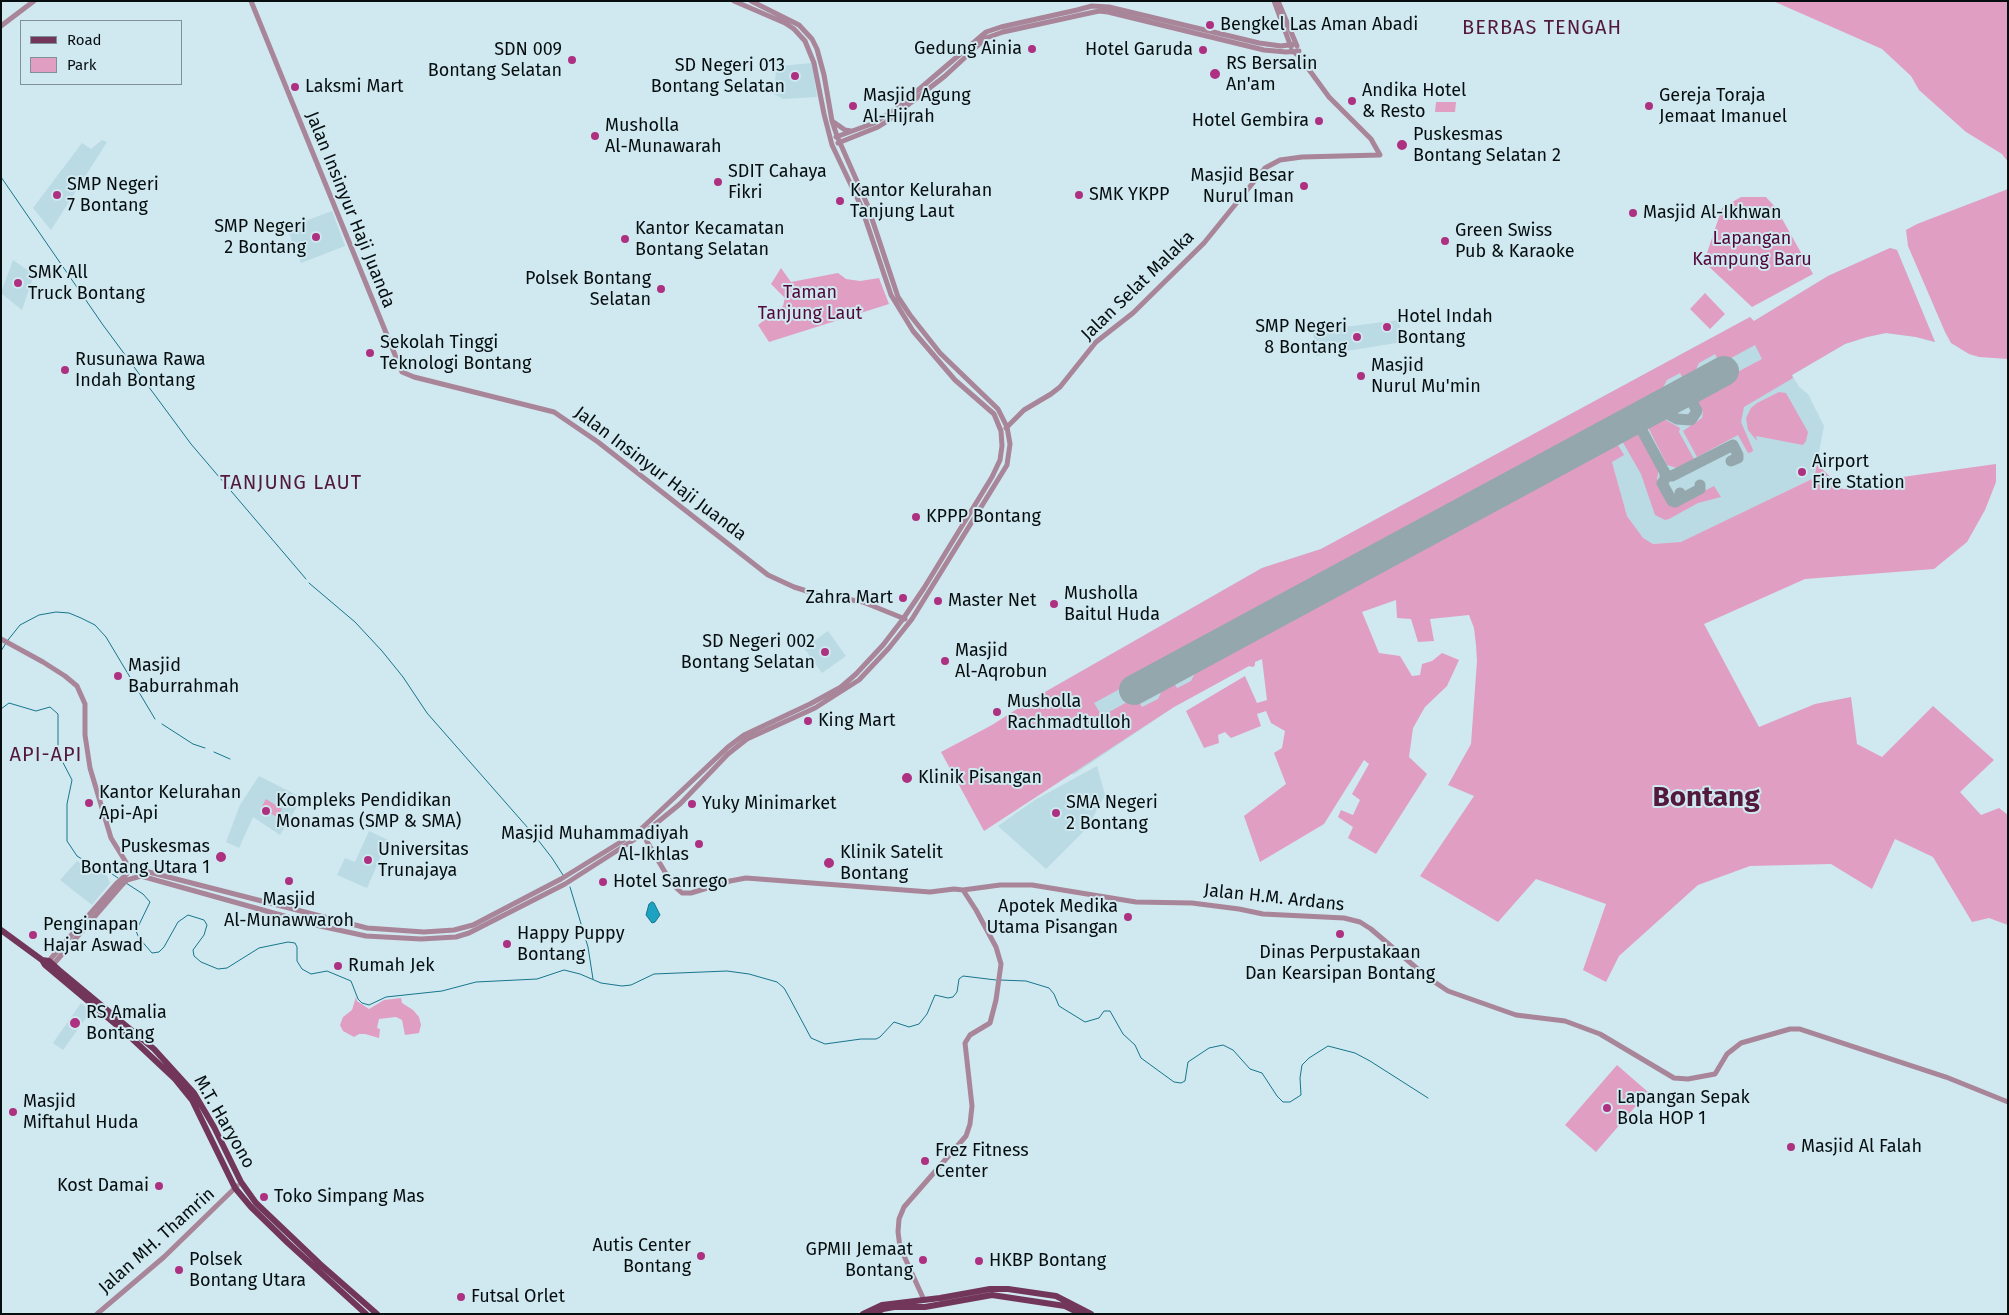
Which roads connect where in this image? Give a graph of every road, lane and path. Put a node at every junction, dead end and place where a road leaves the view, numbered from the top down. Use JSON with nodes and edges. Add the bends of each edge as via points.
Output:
{"nodes":[{"id":1,"x":34,"y":1,"type":"edge"},
{"id":2,"x":250,"y":1,"type":"edge"},
{"id":3,"x":734,"y":1,"type":"edge"},
{"id":4,"x":1274,"y":1,"type":"edge"},
{"id":5,"x":1278,"y":1,"type":"edge"},
{"id":6,"x":750,"y":3,"type":"edge"},
{"id":7,"x":759,"y":4,"type":"junction"},
{"id":8,"x":757,"y":10,"type":"junction"},
{"id":9,"x":1039,"y":21,"type":"junction"},
{"id":10,"x":1,"y":26,"type":"edge"},
{"id":11,"x":1294,"y":45,"type":"junction"},
{"id":12,"x":1297,"y":53,"type":"junction"},
{"id":13,"x":929,"y":85,"type":"junction"},
{"id":14,"x":832,"y":121,"type":"junction"},
{"id":15,"x":854,"y":131,"type":"junction"},
{"id":16,"x":837,"y":136,"type":"junction"},
{"id":17,"x":831,"y":142,"type":"junction"},
{"id":18,"x":839,"y":143,"type":"junction"},
{"id":19,"x":1007,"y":427,"type":"junction"},
{"id":20,"x":1001,"y":431,"type":"junction"},
{"id":21,"x":903,"y":619,"type":"junction"},
{"id":22,"x":910,"y":622,"type":"junction"},
{"id":23,"x":5,"y":641,"type":"edge"},
{"id":24,"x":642,"y":831,"type":"junction"},
{"id":25,"x":131,"y":870,"type":"junction"},
{"id":26,"x":134,"y":877,"type":"junction"},
{"id":27,"x":567,"y":879,"type":"junction"},
{"id":28,"x":119,"y":885,"type":"junction"},
{"id":29,"x":963,"y":890,"type":"junction"},
{"id":30,"x":213,"y":892,"type":"junction"},
{"id":31,"x":227,"y":893,"type":"junction"},
{"id":32,"x":225,"y":899,"type":"junction"},
{"id":33,"x":1,"y":930,"type":"edge"},
{"id":34,"x":414,"y":932,"type":"junction"},
{"id":35,"x":424,"y":932,"type":"junction"},
{"id":36,"x":414,"y":939,"type":"junction"},
{"id":37,"x":424,"y":939,"type":"junction"},
{"id":38,"x":48,"y":964,"type":"junction"},
{"id":39,"x":2008,"y":1102,"type":"edge"},
{"id":40,"x":241,"y":1182,"type":"junction"},
{"id":41,"x":235,"y":1188,"type":"junction"},
{"id":42,"x":1042,"y":1298,"type":"junction"},
{"id":43,"x":925,"y":1304,"type":"junction"},
{"id":44,"x":97,"y":1314,"type":"edge"},
{"id":45,"x":366,"y":1314,"type":"edge"},
{"id":46,"x":376,"y":1314,"type":"edge"},
{"id":47,"x":862,"y":1314,"type":"edge"},
{"id":48,"x":873,"y":1314,"type":"edge"},
{"id":49,"x":1080,"y":1314,"type":"edge"},
{"id":50,"x":1092,"y":1314,"type":"edge"}],
"edges":[{"from":1,"to":10,"type":"street"},
{"from":2,"to":21,"type":"street","name":"Jalan Insinyur Haji Juanda","via":[[402,372],[554,412],[598,442],[768,574],[794,587],[863,602]]},
{"from":3,"to":6,"type":"street"},
{"from":4,"to":11,"type":"street"},
{"from":5,"to":11,"type":"street"},
{"from":6,"to":7,"type":"street"},
{"from":6,"to":8,"type":"street"},
{"from":7,"to":8,"type":"street"},
{"from":7,"to":14,"type":"street","via":[[799,25],[812,39],[824,75]]},
{"from":8,"to":17,"type":"street","via":[[785,23],[805,41],[814,62]]},
{"from":9,"to":11,"type":"street","via":[[1092,6],[1109,7],[1271,46]]},
{"from":9,"to":12,"type":"street","via":[[1108,12],[1264,50]]},
{"from":9,"to":13,"type":"street","via":[[987,35]]},
{"from":11,"to":12,"type":"street"},
{"from":12,"to":19,"type":"street","name":"Jalan Selat Malaka","via":[[1329,97],[1372,139],[1380,155],[1302,157],[1280,160],[1266,168],[1207,239],[1165,282],[1096,342],[1060,387],[1024,410]]},
{"from":13,"to":15,"type":"street","via":[[874,124]]},
{"from":13,"to":18,"type":"street","via":[[878,127]]},
{"from":14,"to":15,"type":"street","via":[[845,130]]},
{"from":14,"to":16,"type":"street"},
{"from":15,"to":16,"type":"street"},
{"from":16,"to":17,"type":"street"},
{"from":16,"to":18,"type":"street"},
{"from":17,"to":18,"type":"street"},
{"from":17,"to":20,"type":"street","via":[[862,206],[898,311],[955,380],[994,414]]},
{"from":18,"to":19,"type":"street","via":[[867,204],[893,286],[904,308],[940,353],[998,409]]},
{"from":19,"to":20,"type":"street","name":"Jalan Selat Malaka"},
{"from":19,"to":22,"type":"street","via":[[1010,444],[1007,466]]},
{"from":20,"to":21,"type":"street","via":[[1000,460],[992,477]]},
{"from":21,"to":22,"type":"street"},
{"from":21,"to":24,"type":"street","via":[[883,645],[841,687],[744,735]]},
{"from":22,"to":24,"type":"street","via":[[859,680],[815,708],[747,739],[680,804]]},
{"from":23,"to":25,"type":"street","via":[[77,686],[85,704],[90,768],[111,838]]},
{"from":24,"to":27,"type":"street"},
{"from":24,"to":29,"type":"street","name":"Jalan H.M. Ardans","via":[[682,893],[746,878],[930,892]]},
{"from":25,"to":26,"type":"street"},
{"from":25,"to":28,"type":"street"},
{"from":25,"to":30,"type":"street","via":[[141,870]]},
{"from":26,"to":28,"type":"street"},
{"from":26,"to":30,"type":"street"},
{"from":27,"to":35,"type":"street","via":[[473,925]]},
{"from":27,"to":37,"type":"street","via":[[469,933]]},
{"from":28,"to":38,"type":"street"},
{"from":29,"to":39,"type":"street","name":"Jalan H.M. Ardans","via":[[1032,885],[1136,902],[1192,903],[1263,914],[1344,918],[1372,928],[1427,977],[1448,991],[1516,1015],[1556,1019],[1603,1036],[1674,1078],[1711,1076],[1719,1071],[1727,1054],[1741,1043],[1790,1028],[1946,1077]]},
{"from":29,"to":43,"type":"street","via":[[996,946],[1001,964],[1000,977],[990,1023],[966,1039],[972,1106],[969,1130],[904,1207],[900,1219],[900,1247]]},
{"from":30,"to":31,"type":"street"},
{"from":30,"to":32,"type":"street"},
{"from":31,"to":32,"type":"street"},
{"from":31,"to":34,"type":"street","via":[[367,928]]},
{"from":32,"to":36,"type":"street","via":[[366,936]]},
{"from":33,"to":38,"type":"main road"},
{"from":34,"to":35,"type":"street"},
{"from":34,"to":36,"type":"street"},
{"from":35,"to":37,"type":"street"},
{"from":36,"to":37,"type":"street"},
{"from":38,"to":40,"type":"main road","name":"M.T. Haryono","via":[[131,1028],[194,1093]]},
{"from":38,"to":41,"type":"main road","name":"M.T. Haryono","via":[[175,1079],[192,1100]]},
{"from":40,"to":41,"type":"street","name":"Jalan MH. Thamrin"},
{"from":40,"to":46,"type":"main road","name":"M.T. Haryono","via":[[256,1203]]},
{"from":41,"to":44,"type":"street","name":"Jalan MH. Thamrin","via":[[164,1257]]},
{"from":41,"to":45,"type":"main road","name":"M.T. Haryono","via":[[288,1243]]},
{"from":42,"to":43,"type":"main road","via":[[987,1295]]},
{"from":42,"to":49,"type":"main road"},
{"from":42,"to":50,"type":"main road","via":[[1056,1296]]},
{"from":43,"to":47,"type":"main road","via":[[882,1305]]},
{"from":43,"to":48,"type":"main road","via":[[883,1309]]}]}
